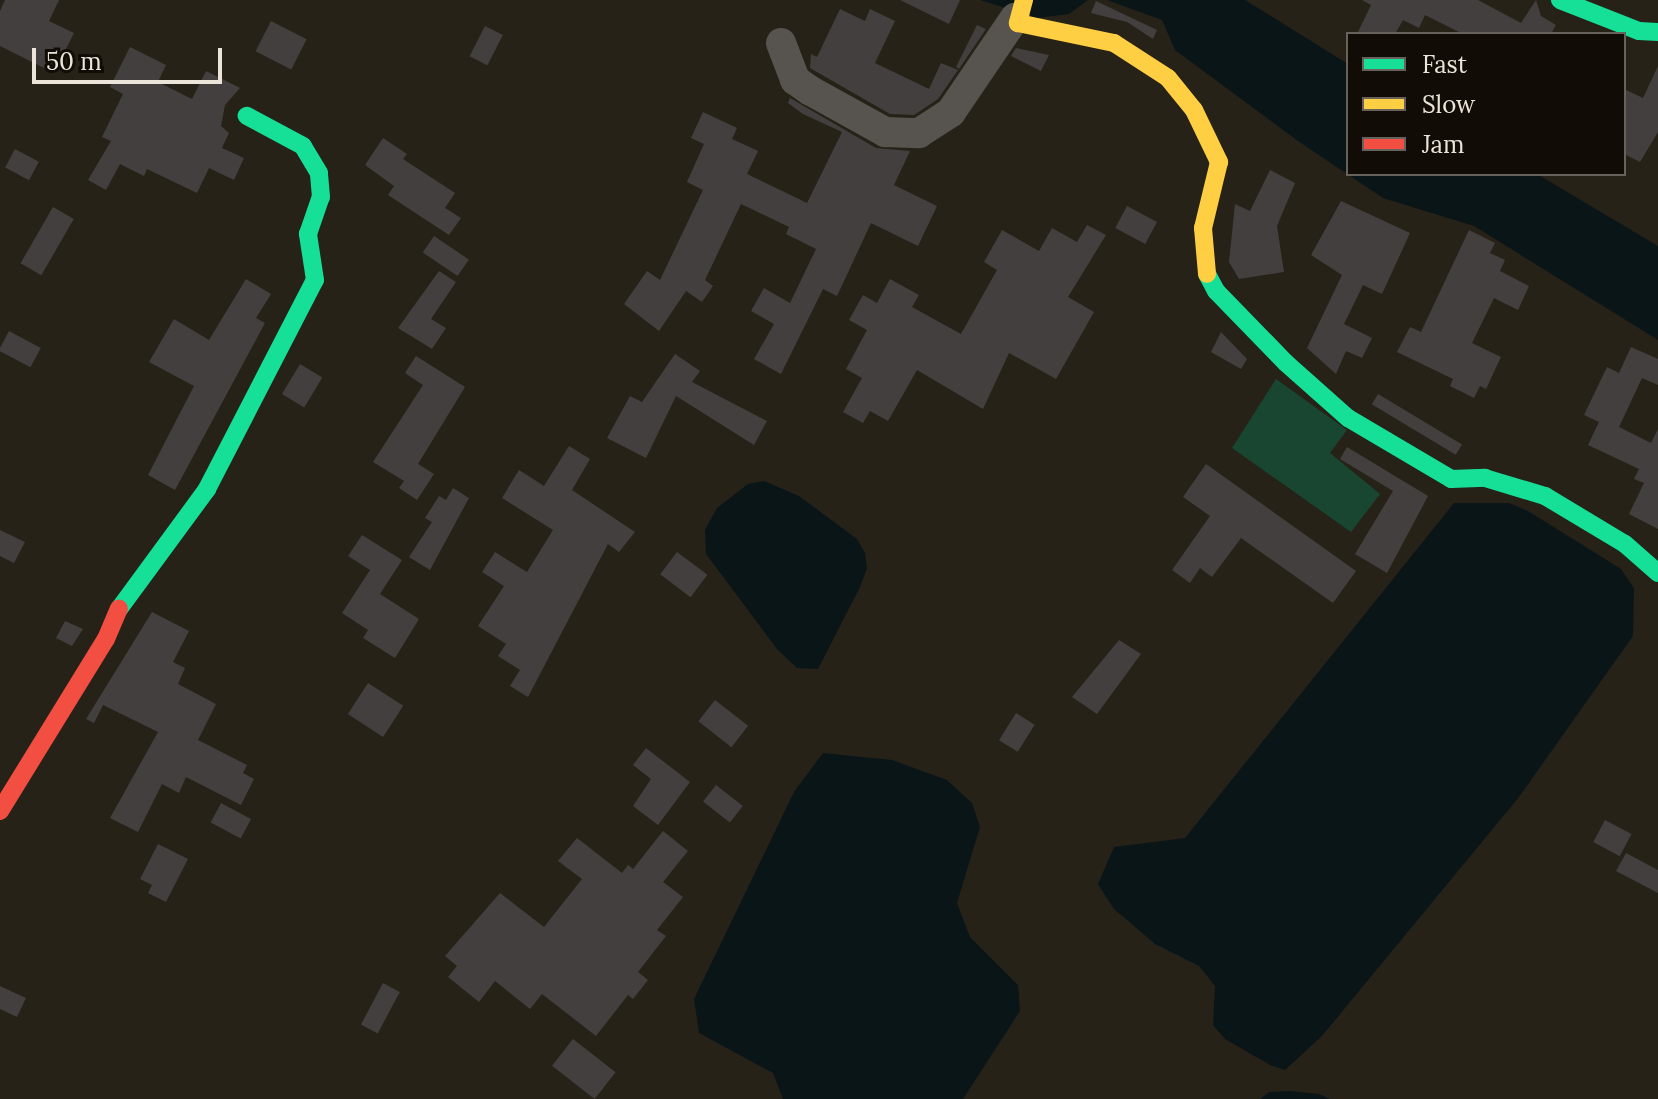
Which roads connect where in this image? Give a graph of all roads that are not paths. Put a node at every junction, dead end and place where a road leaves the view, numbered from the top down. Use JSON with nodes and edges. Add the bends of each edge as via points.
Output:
{"nodes":[{"id":1,"x":1560,"y":0,"type":"edge"},
{"id":2,"x":1019,"y":11,"type":"edge"},
{"id":3,"x":1658,"y":32,"type":"edge"},
{"id":4,"x":781,"y":43,"type":"dead end"},
{"id":5,"x":247,"y":116,"type":"dead end"},
{"id":6,"x":1658,"y":573,"type":"edge"},
{"id":7,"x":0,"y":811,"type":"edge"}],
"edges":[{"from":1,"to":3,"type":"street","via":[[1639,31]]},
{"from":2,"to":4,"type":"street","via":[[951,112],[919,133],[885,132],[811,91],[795,80]]},
{"from":2,"to":6,"type":"street","via":[[1018,23],[1114,43],[1168,78],[1194,110],[1219,162],[1203,228],[1204,268],[1216,291],[1327,400],[1451,479],[1485,478],[1545,496],[1625,544]]},
{"from":5,"to":7,"type":"street","via":[[303,146],[319,173],[321,197],[308,234],[315,280],[207,489],[110,621],[106,639]]}]}
